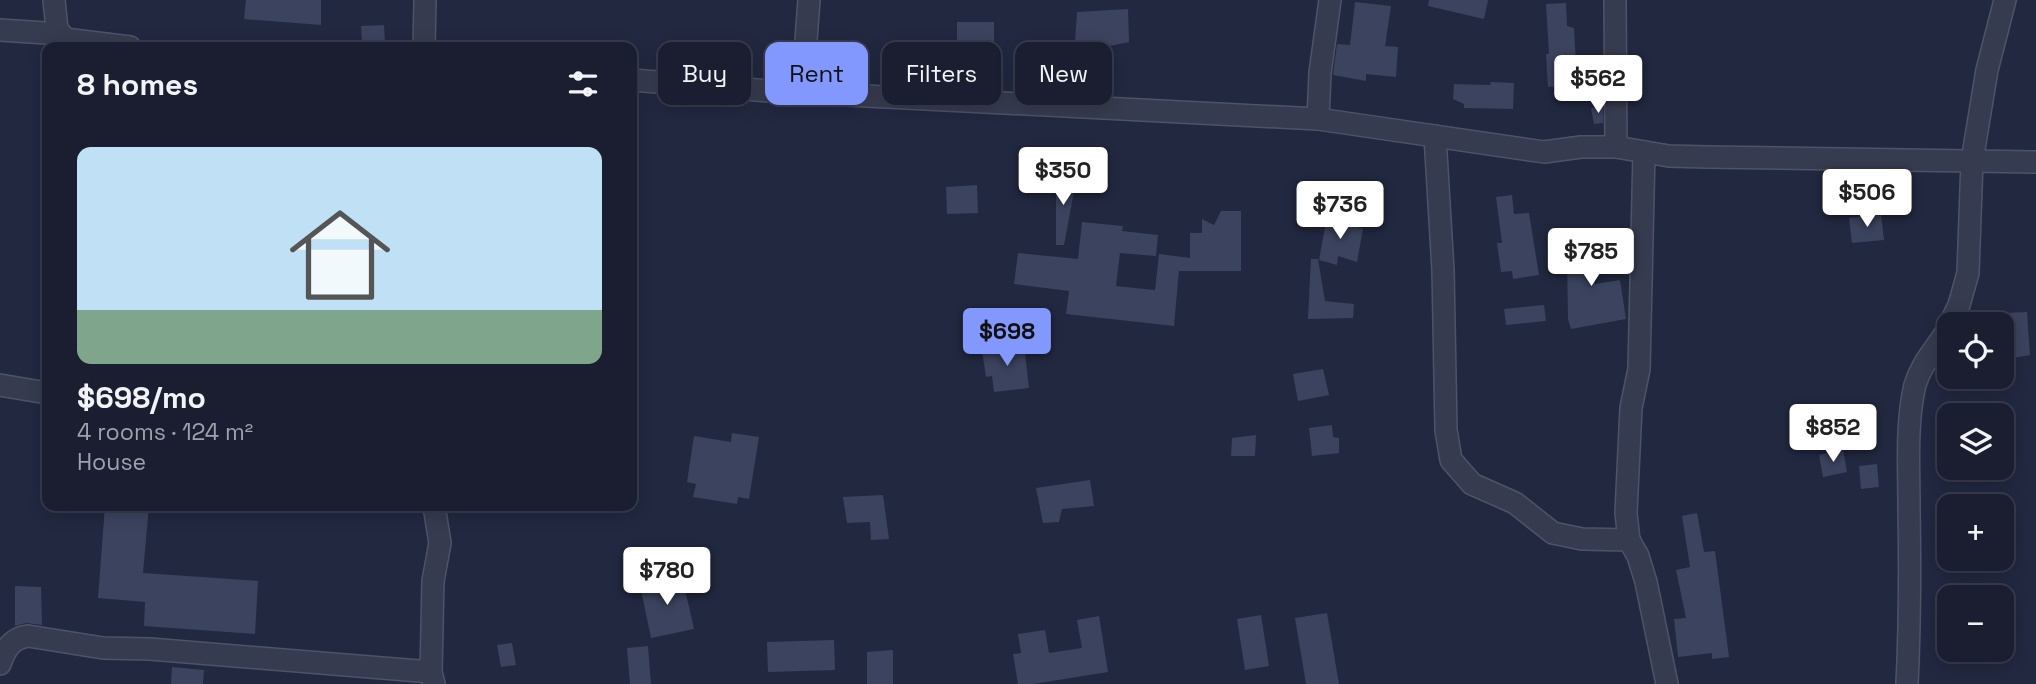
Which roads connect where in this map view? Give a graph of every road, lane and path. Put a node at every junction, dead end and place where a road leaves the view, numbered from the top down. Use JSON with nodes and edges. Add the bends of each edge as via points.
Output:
{"nodes":[{"id":1,"x":54,"y":0,"type":"edge"},
{"id":2,"x":425,"y":0,"type":"edge"},
{"id":3,"x":809,"y":0,"type":"edge"},
{"id":4,"x":1330,"y":0,"type":"edge"},
{"id":5,"x":1615,"y":0,"type":"edge"},
{"id":6,"x":2005,"y":0,"type":"edge"},
{"id":7,"x":0,"y":30,"type":"edge"},
{"id":8,"x":61,"y":34,"type":"junction"},
{"id":9,"x":89,"y":42,"type":"edge"},
{"id":10,"x":424,"y":42,"type":"edge"},
{"id":11,"x":806,"y":42,"type":"edge"},
{"id":12,"x":637,"y":80,"type":"edge"},
{"id":13,"x":765,"y":90,"type":"edge"},
{"id":14,"x":868,"y":96,"type":"edge"},
{"id":15,"x":1318,"y":119,"type":"junction"},
{"id":16,"x":1435,"y":136,"type":"junction"},
{"id":17,"x":1616,"y":147,"type":"junction"},
{"id":18,"x":1644,"y":152,"type":"junction"},
{"id":19,"x":1972,"y":161,"type":"junction"},
{"id":20,"x":2036,"y":162,"type":"edge"},
{"id":21,"x":1956,"y":312,"type":"edge"},
{"id":22,"x":1937,"y":347,"type":"edge"},
{"id":23,"x":0,"y":385,"type":"edge"},
{"id":24,"x":42,"y":392,"type":"edge"},
{"id":25,"x":435,"y":511,"type":"edge"},
{"id":26,"x":1629,"y":540,"type":"junction"},
{"id":27,"x":0,"y":664,"type":"edge"},
{"id":28,"x":433,"y":678,"type":"edge"},
{"id":29,"x":1667,"y":684,"type":"edge"},
{"id":30,"x":1907,"y":684,"type":"edge"}],
"edges":[{"from":1,"to":8,"type":"street"},
{"from":2,"to":10,"type":"street"},
{"from":3,"to":11,"type":"street"},
{"from":4,"to":15,"type":"street"},
{"from":5,"to":17,"type":"street"},
{"from":6,"to":19,"type":"street","via":[[1987,70]]},
{"from":7,"to":8,"type":"street"},
{"from":8,"to":9,"type":"street","via":[[65,39]]},
{"from":12,"to":13,"type":"street"},
{"from":14,"to":15,"type":"street"},
{"from":15,"to":16,"type":"street"},
{"from":16,"to":17,"type":"street","via":[[1544,152]]},
{"from":16,"to":26,"type":"street","via":[[1446,430],[1451,460],[1472,484],[1515,503],[1553,533]]},
{"from":17,"to":18,"type":"street"},
{"from":18,"to":19,"type":"street","via":[[1707,158]]},
{"from":18,"to":26,"type":"street","via":[[1639,369],[1628,439]]},
{"from":19,"to":20,"type":"street"},
{"from":19,"to":21,"type":"street","via":[[1968,273]]},
{"from":22,"to":30,"type":"street","via":[[1915,385],[1908,450]]},
{"from":23,"to":24,"type":"street"},
{"from":25,"to":28,"type":"street","via":[[440,543],[433,580]]},
{"from":26,"to":29,"type":"street","via":[[1646,582]]},
{"from":27,"to":28,"type":"street","via":[[12,642],[28,636],[103,648]]}]}
